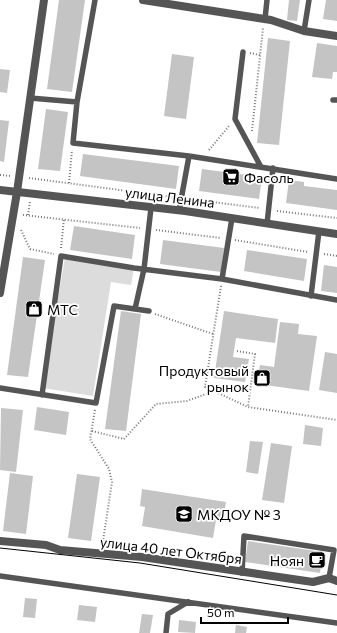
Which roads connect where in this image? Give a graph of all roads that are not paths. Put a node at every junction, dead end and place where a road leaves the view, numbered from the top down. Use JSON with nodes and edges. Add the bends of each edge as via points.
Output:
{"nodes":[{"id":1,"x":44,"y":0,"type":"edge"},
{"id":2,"x":95,"y":0,"type":"edge"},
{"id":3,"x":143,"y":0,"type":"edge"},
{"id":4,"x":267,"y":0,"type":"edge"},
{"id":5,"x":309,"y":0,"type":"edge"},
{"id":6,"x":265,"y":19,"type":"junction"},
{"id":7,"x":304,"y":31,"type":"junction"},
{"id":8,"x":337,"y":36,"type":"edge"},
{"id":9,"x":243,"y":52,"type":"dead end"},
{"id":10,"x":30,"y":98,"type":"junction"},
{"id":11,"x":76,"y":102,"type":"junction"},
{"id":12,"x":189,"y":156,"type":"junction"},
{"id":13,"x":261,"y":167,"type":"junction"},
{"id":14,"x":273,"y":168,"type":"junction"},
{"id":15,"x":337,"y":179,"type":"edge"},
{"id":16,"x":0,"y":190,"type":"edge"},
{"id":17,"x":17,"y":192,"type":"junction"},
{"id":18,"x":151,"y":208,"type":"junction"},
{"id":19,"x":179,"y":211,"type":"junction"},
{"id":20,"x":232,"y":218,"type":"junction"},
{"id":21,"x":267,"y":224,"type":"junction"},
{"id":22,"x":319,"y":231,"type":"junction"},
{"id":23,"x":337,"y":234,"type":"edge"},
{"id":24,"x":144,"y":269,"type":"junction"},
{"id":25,"x":222,"y":279,"type":"junction"},
{"id":26,"x":0,"y":293,"type":"edge"},
{"id":27,"x":311,"y":296,"type":"junction"},
{"id":28,"x":337,"y":300,"type":"edge"},
{"id":29,"x":135,"y":309,"type":"junction"},
{"id":30,"x":149,"y":311,"type":"road end"},
{"id":31,"x":0,"y":388,"type":"edge"},
{"id":32,"x":42,"y":395,"type":"junction"},
{"id":33,"x":0,"y":541,"type":"edge"},
{"id":34,"x":242,"y":573,"type":"junction"},
{"id":35,"x":0,"y":576,"type":"edge"},
{"id":36,"x":333,"y":580,"type":"edge"},
{"id":37,"x":188,"y":602,"type":"junction"},
{"id":38,"x":337,"y":623,"type":"edge"},
{"id":39,"x":166,"y":633,"type":"edge"}],
"edges":[{"from":1,"to":10,"type":"street"},
{"from":2,"to":11,"type":"lane"},
{"from":3,"to":6,"type":"street"},
{"from":4,"to":6,"type":"lane"},
{"from":5,"to":7,"type":"lane"},
{"from":6,"to":7,"type":"street"},
{"from":7,"to":8,"type":"street"},
{"from":9,"to":13,"type":"lane","via":[[235,119]]},
{"from":10,"to":11,"type":"lane"},
{"from":10,"to":17,"type":"street"},
{"from":11,"to":12,"type":"lane","via":[[73,143]]},
{"from":12,"to":13,"type":"lane"},
{"from":12,"to":19,"type":"lane"},
{"from":13,"to":14,"type":"lane"},
{"from":14,"to":15,"type":"lane"},
{"from":14,"to":21,"type":"lane"},
{"from":16,"to":17,"type":"street","name":"улица Ленина"},
{"from":17,"to":18,"type":"street","name":"улица Ленина"},
{"from":17,"to":26,"type":"street"},
{"from":18,"to":19,"type":"street","name":"улица Ленина"},
{"from":18,"to":24,"type":"lane"},
{"from":19,"to":20,"type":"street","name":"улица Ленина"},
{"from":20,"to":21,"type":"street","name":"улица Ленина"},
{"from":20,"to":25,"type":"lane"},
{"from":21,"to":22,"type":"street","name":"улица Ленина"},
{"from":22,"to":23,"type":"street","name":"улица Ленина"},
{"from":22,"to":27,"type":"lane"},
{"from":24,"to":25,"type":"lane"},
{"from":24,"to":29,"type":"lane"},
{"from":24,"to":32,"type":"lane","via":[[61,256]]},
{"from":25,"to":27,"type":"lane"},
{"from":27,"to":28,"type":"lane"},
{"from":29,"to":30,"type":"lane"},
{"from":29,"to":32,"type":"lane","via":[[114,306],[96,403]]},
{"from":31,"to":32,"type":"lane"},
{"from":33,"to":34,"type":"street","name":"улица 40 лет Октября","via":[[46,545],[60,550],[142,557]]},
{"from":34,"to":36,"type":"street","name":"улица 40 лет Октября","via":[[313,582]]},
{"from":34,"to":36,"type":"lane","via":[[244,536],[334,550]]},
{"from":35,"to":37,"type":"lane"},
{"from":37,"to":38,"type":"lane"},
{"from":37,"to":39,"type":"lane","via":[[168,614]]}]}
